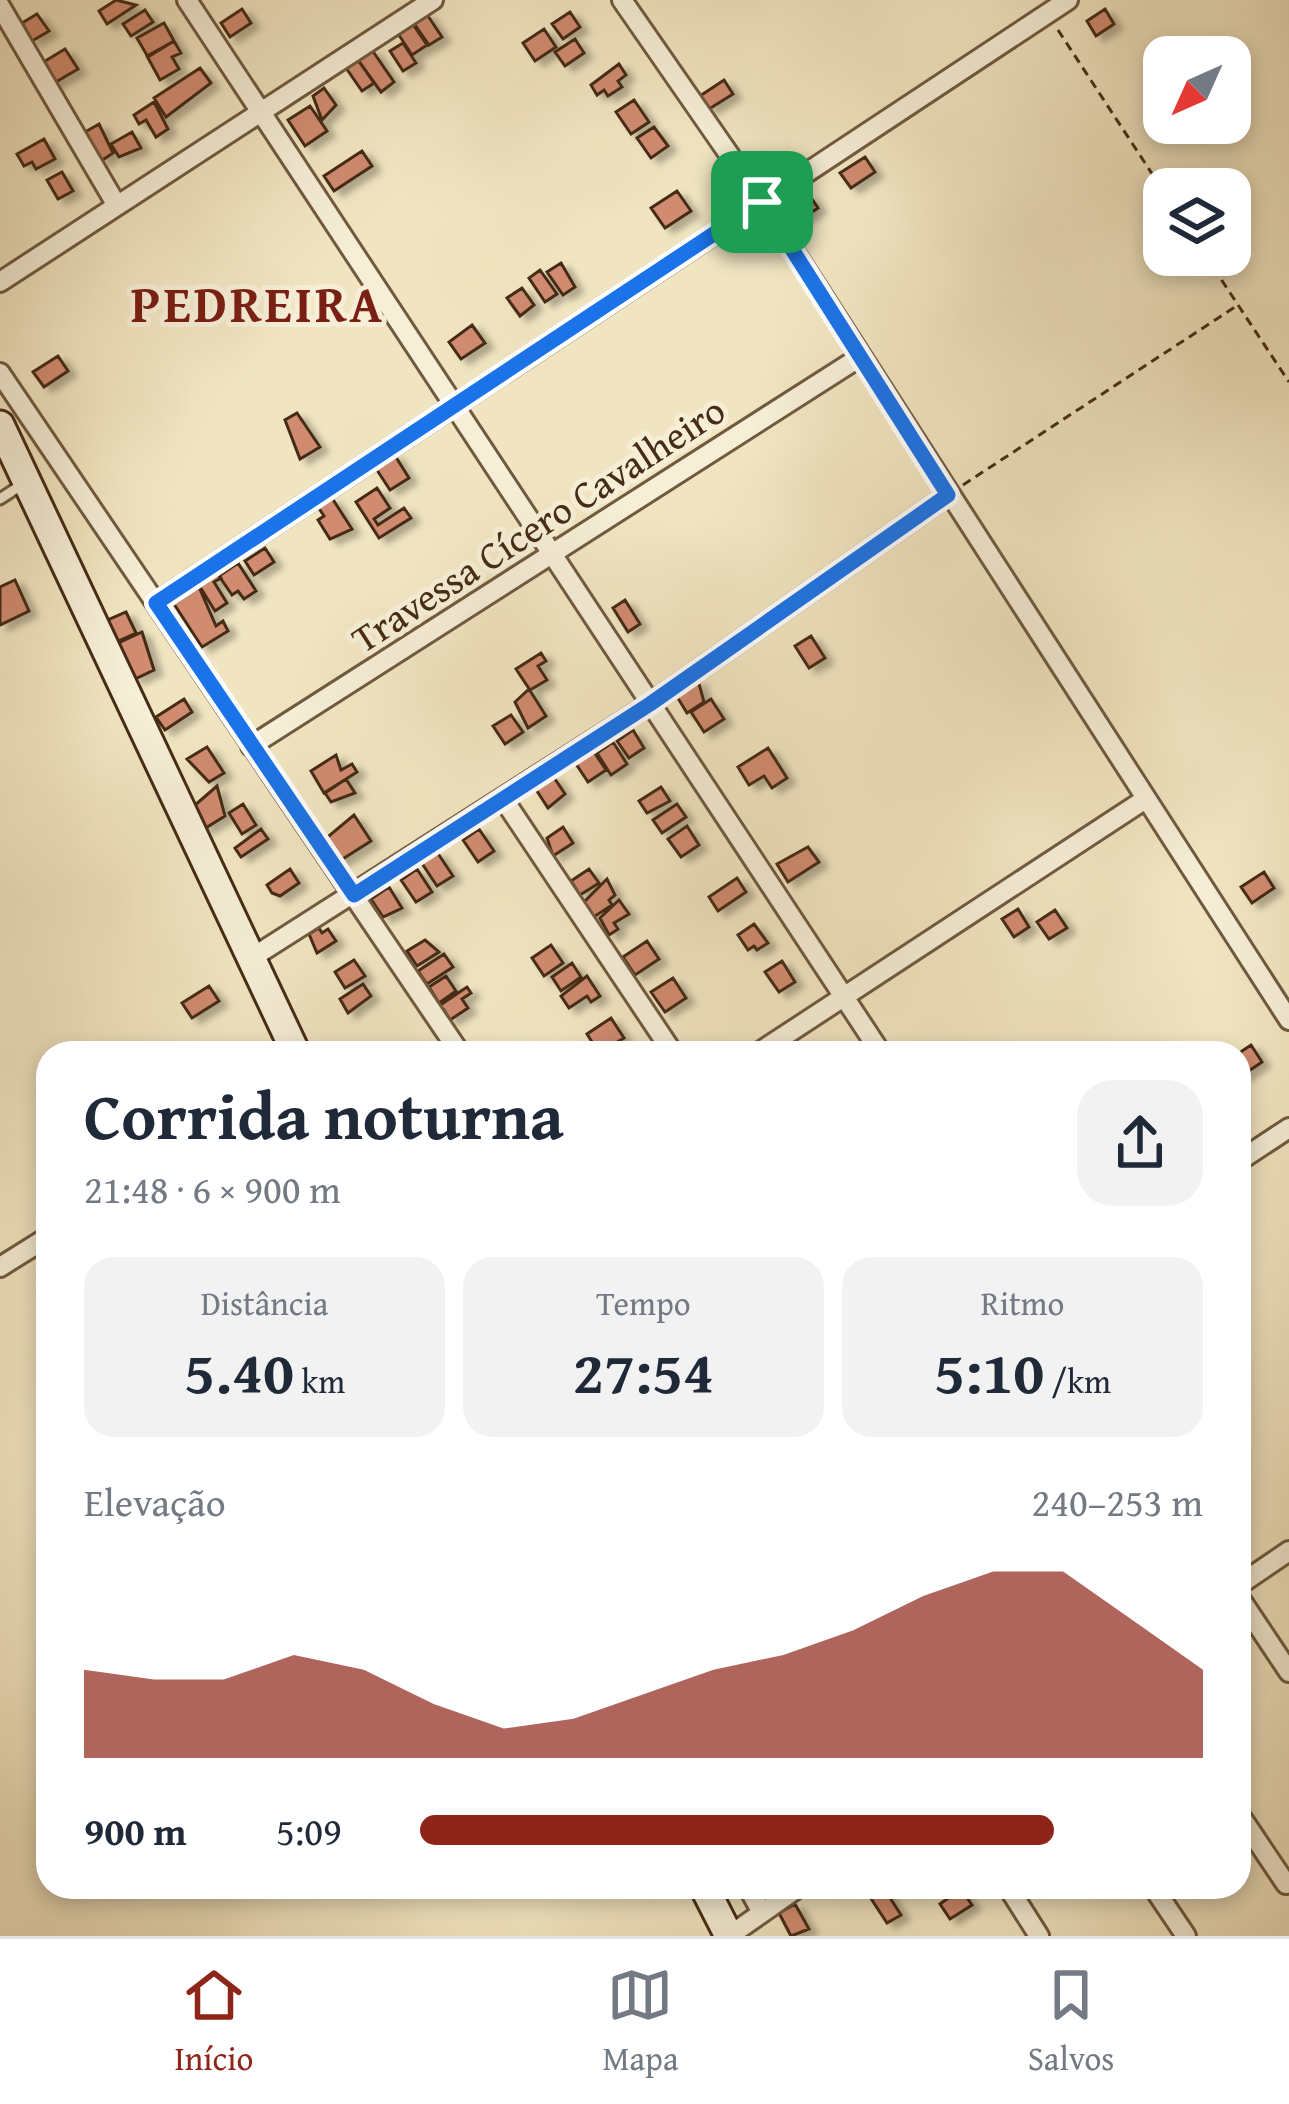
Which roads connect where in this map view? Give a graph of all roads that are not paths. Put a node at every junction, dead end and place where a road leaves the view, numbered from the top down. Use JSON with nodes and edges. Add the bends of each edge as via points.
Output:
{"nodes":[{"id":1,"x":187,"y":0,"type":"edge"},
{"id":2,"x":433,"y":0,"type":"edge"},
{"id":3,"x":622,"y":0,"type":"edge"},
{"id":4,"x":1068,"y":0,"type":"edge"},
{"id":5,"x":0,"y":6,"type":"edge"},
{"id":6,"x":1043,"y":7,"type":"edge"},
{"id":7,"x":261,"y":113,"type":"junction"},
{"id":8,"x":762,"y":202,"type":"junction"},
{"id":9,"x":116,"y":204,"type":"junction"},
{"id":10,"x":0,"y":282,"type":"edge"},
{"id":11,"x":860,"y":357,"type":"junction"},
{"id":12,"x":0,"y":373,"type":"edge"},
{"id":13,"x":455,"y":404,"type":"junction"},
{"id":14,"x":0,"y":425,"type":"edge"},
{"id":15,"x":27,"y":481,"type":"junction"},
{"id":16,"x":948,"y":495,"type":"junction"},
{"id":17,"x":0,"y":499,"type":"edge"},
{"id":18,"x":553,"y":554,"type":"junction"},
{"id":19,"x":156,"y":603,"type":"junction"},
{"id":20,"x":650,"y":704,"type":"junction"},
{"id":21,"x":251,"y":746,"type":"junction"},
{"id":22,"x":504,"y":800,"type":"junction"},
{"id":23,"x":1144,"y":800,"type":"junction"},
{"id":24,"x":354,"y":895,"type":"junction"},
{"id":25,"x":250,"y":959,"type":"junction"},
{"id":26,"x":845,"y":995,"type":"junction"},
{"id":27,"x":1289,"y":1020,"type":"edge"},
{"id":28,"x":290,"y":1041,"type":"edge"},
{"id":29,"x":452,"y":1041,"type":"edge"},
{"id":30,"x":665,"y":1041,"type":"edge"},
{"id":31,"x":776,"y":1041,"type":"edge"},
{"id":32,"x":874,"y":1041,"type":"edge"},
{"id":33,"x":1289,"y":1128,"type":"edge"},
{"id":34,"x":1251,"y":1153,"type":"edge"},
{"id":35,"x":36,"y":1245,"type":"edge"},
{"id":36,"x":0,"y":1268,"type":"edge"},
{"id":37,"x":1289,"y":1551,"type":"edge"},
{"id":38,"x":1251,"y":1577,"type":"edge"},
{"id":39,"x":1251,"y":1615,"type":"edge"},
{"id":40,"x":1289,"y":1672,"type":"edge"},
{"id":41,"x":1251,"y":1832,"type":"edge"},
{"id":42,"x":1286,"y":1884,"type":"dead end"},
{"id":43,"x":710,"y":1899,"type":"edge"},
{"id":44,"x":754,"y":1899,"type":"edge"},
{"id":45,"x":782,"y":1899,"type":"edge"},
{"id":46,"x":1016,"y":1899,"type":"edge"},
{"id":47,"x":1161,"y":1899,"type":"edge"},
{"id":48,"x":762,"y":1913,"type":"junction"},
{"id":49,"x":729,"y":1936,"type":"edge"},
{"id":50,"x":1039,"y":1936,"type":"edge"},
{"id":51,"x":1186,"y":1936,"type":"edge"}],
"edges":[{"from":1,"to":7,"type":"street"},
{"from":2,"to":7,"type":"street"},
{"from":3,"to":8,"type":"street"},
{"from":4,"to":6,"type":"street"},
{"from":5,"to":9,"type":"street"},
{"from":6,"to":8,"type":"street"},
{"from":7,"to":9,"type":"street"},
{"from":7,"to":13,"type":"street"},
{"from":8,"to":11,"type":"street"},
{"from":8,"to":13,"type":"street"},
{"from":9,"to":10,"type":"street"},
{"from":11,"to":16,"type":"street"},
{"from":11,"to":18,"type":"street","name":"Travessa Cícero Cavalheiro"},
{"from":12,"to":19,"type":"street"},
{"from":13,"to":18,"type":"street"},
{"from":13,"to":19,"type":"street"},
{"from":14,"to":15,"type":"street"},
{"from":15,"to":17,"type":"lane"},
{"from":15,"to":25,"type":"street"},
{"from":16,"to":20,"type":"street"},
{"from":16,"to":23,"type":"street"},
{"from":18,"to":20,"type":"street"},
{"from":18,"to":21,"type":"street","name":"Travessa Cícero Cavalheiro"},
{"from":19,"to":21,"type":"street"},
{"from":20,"to":22,"type":"street"},
{"from":20,"to":26,"type":"street"},
{"from":21,"to":24,"type":"street"},
{"from":22,"to":24,"type":"street"},
{"from":22,"to":30,"type":"street"},
{"from":23,"to":26,"type":"street"},
{"from":23,"to":27,"type":"street"},
{"from":24,"to":25,"type":"street"},
{"from":24,"to":29,"type":"street"},
{"from":25,"to":28,"type":"street"},
{"from":26,"to":31,"type":"street"},
{"from":26,"to":32,"type":"street"},
{"from":33,"to":34,"type":"street"},
{"from":35,"to":36,"type":"street"},
{"from":37,"to":38,"type":"street"},
{"from":39,"to":40,"type":"street"},
{"from":41,"to":42,"type":"street"},
{"from":43,"to":49,"type":"street"},
{"from":44,"to":48,"type":"street"},
{"from":45,"to":48,"type":"street"},
{"from":46,"to":50,"type":"street"},
{"from":47,"to":51,"type":"street"},
{"from":48,"to":49,"type":"street"}]}
